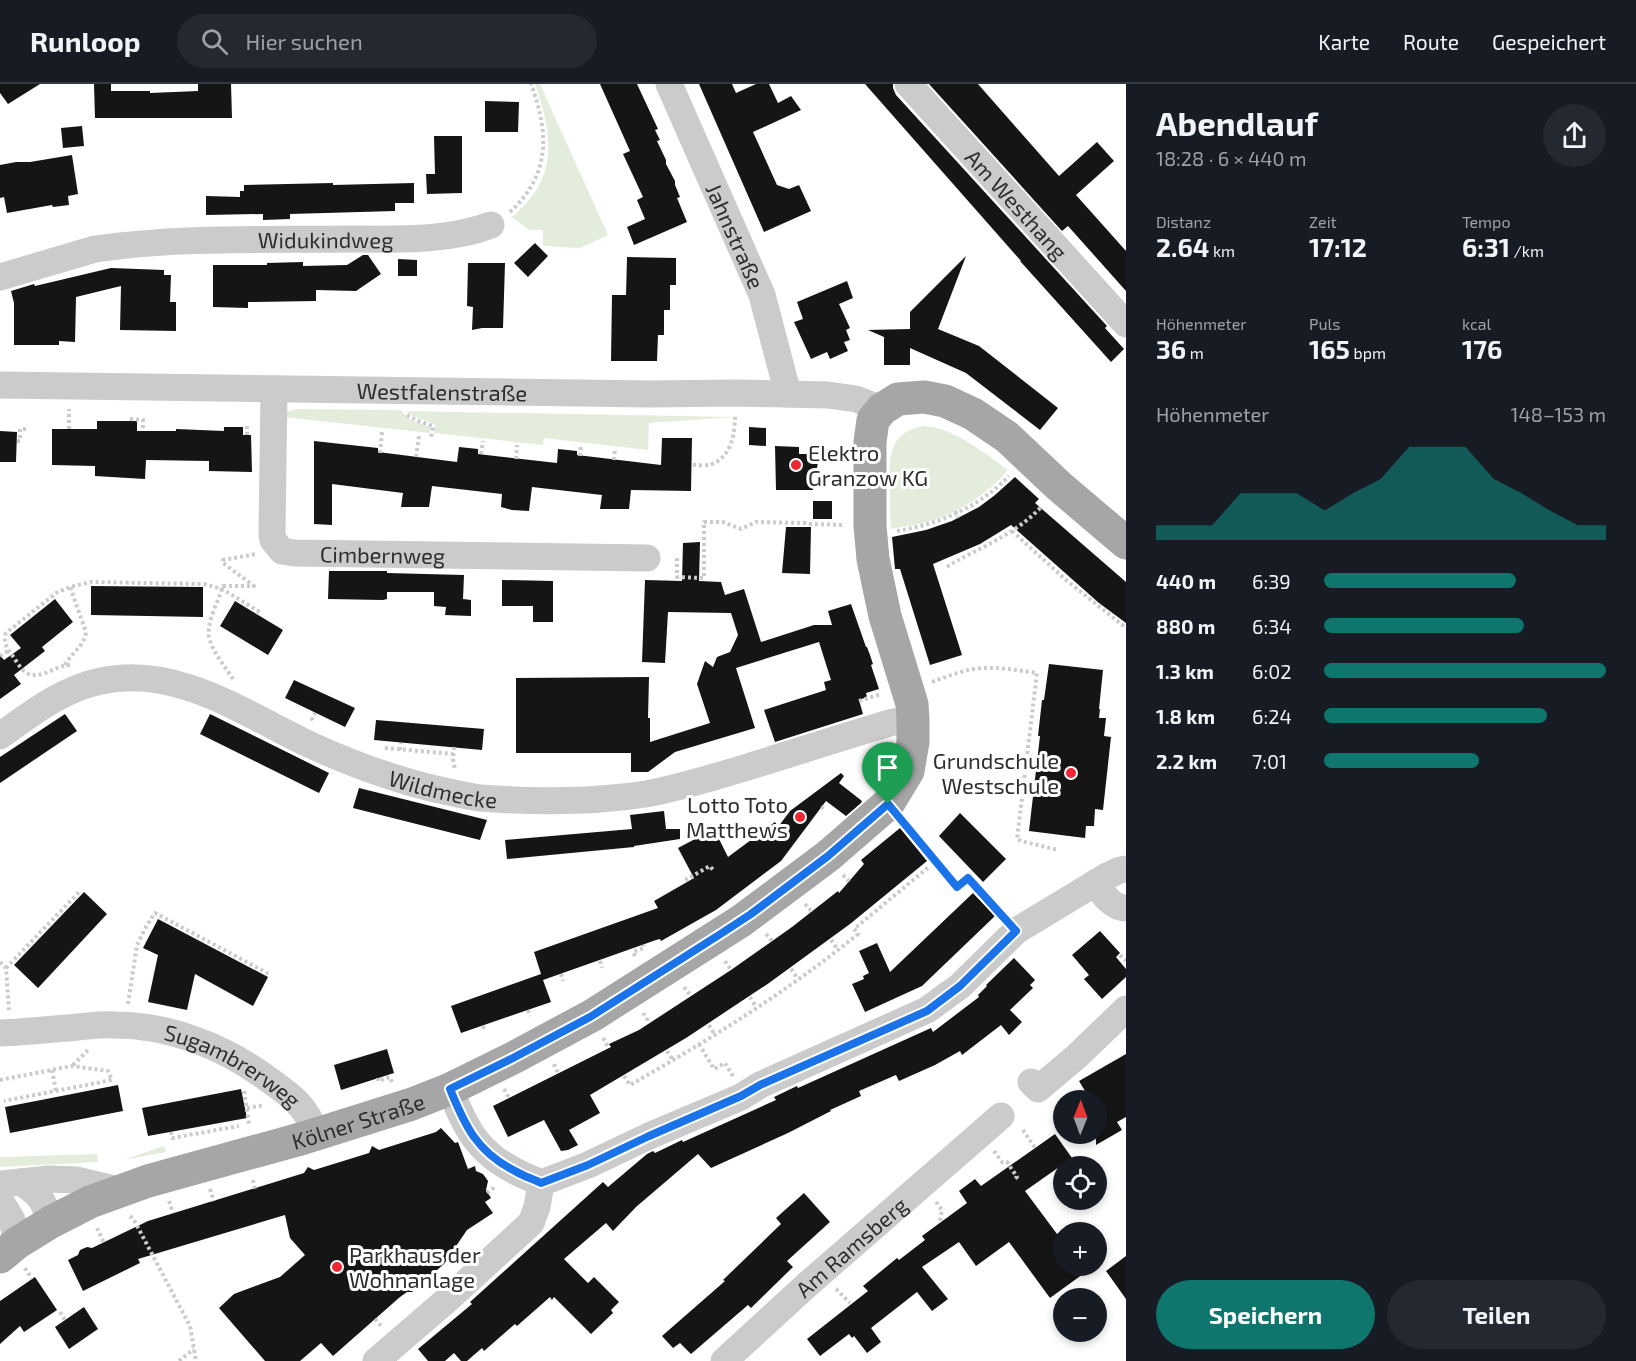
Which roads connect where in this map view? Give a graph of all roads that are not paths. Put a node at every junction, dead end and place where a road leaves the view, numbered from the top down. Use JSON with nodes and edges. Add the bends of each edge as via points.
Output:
{"nodes":[{"id":1,"x":669,"y":84,"type":"edge"},
{"id":2,"x":908,"y":84,"type":"edge"},
{"id":3,"x":491,"y":225,"type":"road end"},
{"id":4,"x":0,"y":277,"type":"edge"},
{"id":5,"x":1126,"y":324,"type":"edge"},
{"id":6,"x":0,"y":385,"type":"edge"},
{"id":7,"x":274,"y":389,"type":"junction"},
{"id":8,"x":788,"y":394,"type":"junction"},
{"id":9,"x":882,"y":409,"type":"junction"},
{"id":10,"x":1124,"y":536,"type":"edge"},
{"id":11,"x":647,"y":558,"type":"dead end"},
{"id":12,"x":911,"y":704,"type":"junction"},
{"id":13,"x":0,"y":736,"type":"edge"},
{"id":14,"x":1126,"y":869,"type":"edge"},
{"id":15,"x":1095,"y":884,"type":"junction"},
{"id":16,"x":1126,"y":908,"type":"edge"},
{"id":17,"x":1126,"y":1010,"type":"edge"},
{"id":18,"x":6,"y":1033,"type":"edge"},
{"id":19,"x":1031,"y":1082,"type":"dead end"},
{"id":20,"x":450,"y":1089,"type":"junction"},
{"id":21,"x":1012,"y":1123,"type":"road end"},
{"id":22,"x":316,"y":1134,"type":"junction"},
{"id":23,"x":10,"y":1183,"type":"edge"},
{"id":24,"x":541,"y":1183,"type":"junction"},
{"id":25,"x":119,"y":1191,"type":"junction"},
{"id":26,"x":0,"y":1200,"type":"edge"},
{"id":27,"x":51,"y":1222,"type":"junction"},
{"id":28,"x":8,"y":1250,"type":"edge"},
{"id":29,"x":376,"y":1361,"type":"edge"},
{"id":30,"x":724,"y":1361,"type":"edge"}],
"edges":[{"from":1,"to":8,"type":"street","name":"Jahnstraße","via":[[762,295]]},
{"from":2,"to":5,"type":"street","name":"Am Westhang"},
{"from":3,"to":4,"type":"street","name":"Widukindweg","via":[[471,232],[414,238],[166,242],[110,247]]},
{"from":6,"to":7,"type":"street","name":"Westfalenstraße"},
{"from":7,"to":8,"type":"street","name":"Westfalenstraße"},
{"from":7,"to":11,"type":"street","name":"Cimbernweg","via":[[272,535],[282,550]]},
{"from":8,"to":9,"type":"street","name":"Westfalenstraße","via":[[843,396]]},
{"from":9,"to":10,"type":"main road","via":[[898,399],[924,397],[945,401],[973,414],[1007,437],[1059,486]]},
{"from":9,"to":12,"type":"main road","name":"Kölner Straße","via":[[873,420],[859,528],[873,559]]},
{"from":12,"to":13,"type":"street","name":"Wildmecke","via":[[893,722],[713,778],[622,797],[478,797],[412,783],[326,752],[196,690],[158,679],[120,678],[88,684],[55,698]]},
{"from":12,"to":20,"type":"main road","name":"Kölner Straße","via":[[913,742],[908,771],[888,804],[828,856],[751,914],[590,1017]]},
{"from":14,"to":15,"type":"street"},
{"from":15,"to":16,"type":"street","via":[[1115,906]]},
{"from":15,"to":24,"type":"street","via":[[1016,931],[960,986],[927,1011]]},
{"from":17,"to":19,"type":"street","via":[[1038,1089]]},
{"from":18,"to":22,"type":"street","name":"Sugambrerweg","via":[[115,1024],[182,1035],[229,1054],[268,1079],[302,1107]]},
{"from":20,"to":22,"type":"main road","name":"Kölner Straße"},
{"from":20,"to":24,"type":"street","via":[[476,1142],[493,1159]]},
{"from":21,"to":30,"type":"street","name":"Am Ramsberg","via":[[981,1134]]},
{"from":22,"to":25,"type":"main road","name":"Kölner Straße"},
{"from":23,"to":25,"type":"street","via":[[76,1180]]},
{"from":23,"to":27,"type":"street","via":[[39,1195]]},
{"from":24,"to":29,"type":"street","via":[[531,1223]]},
{"from":25,"to":27,"type":"main road","name":"Kölner Straße"},
{"from":26,"to":28,"type":"street","via":[[12,1221]]},
{"from":27,"to":28,"type":"main road","name":"Kölner Straße"}]}
